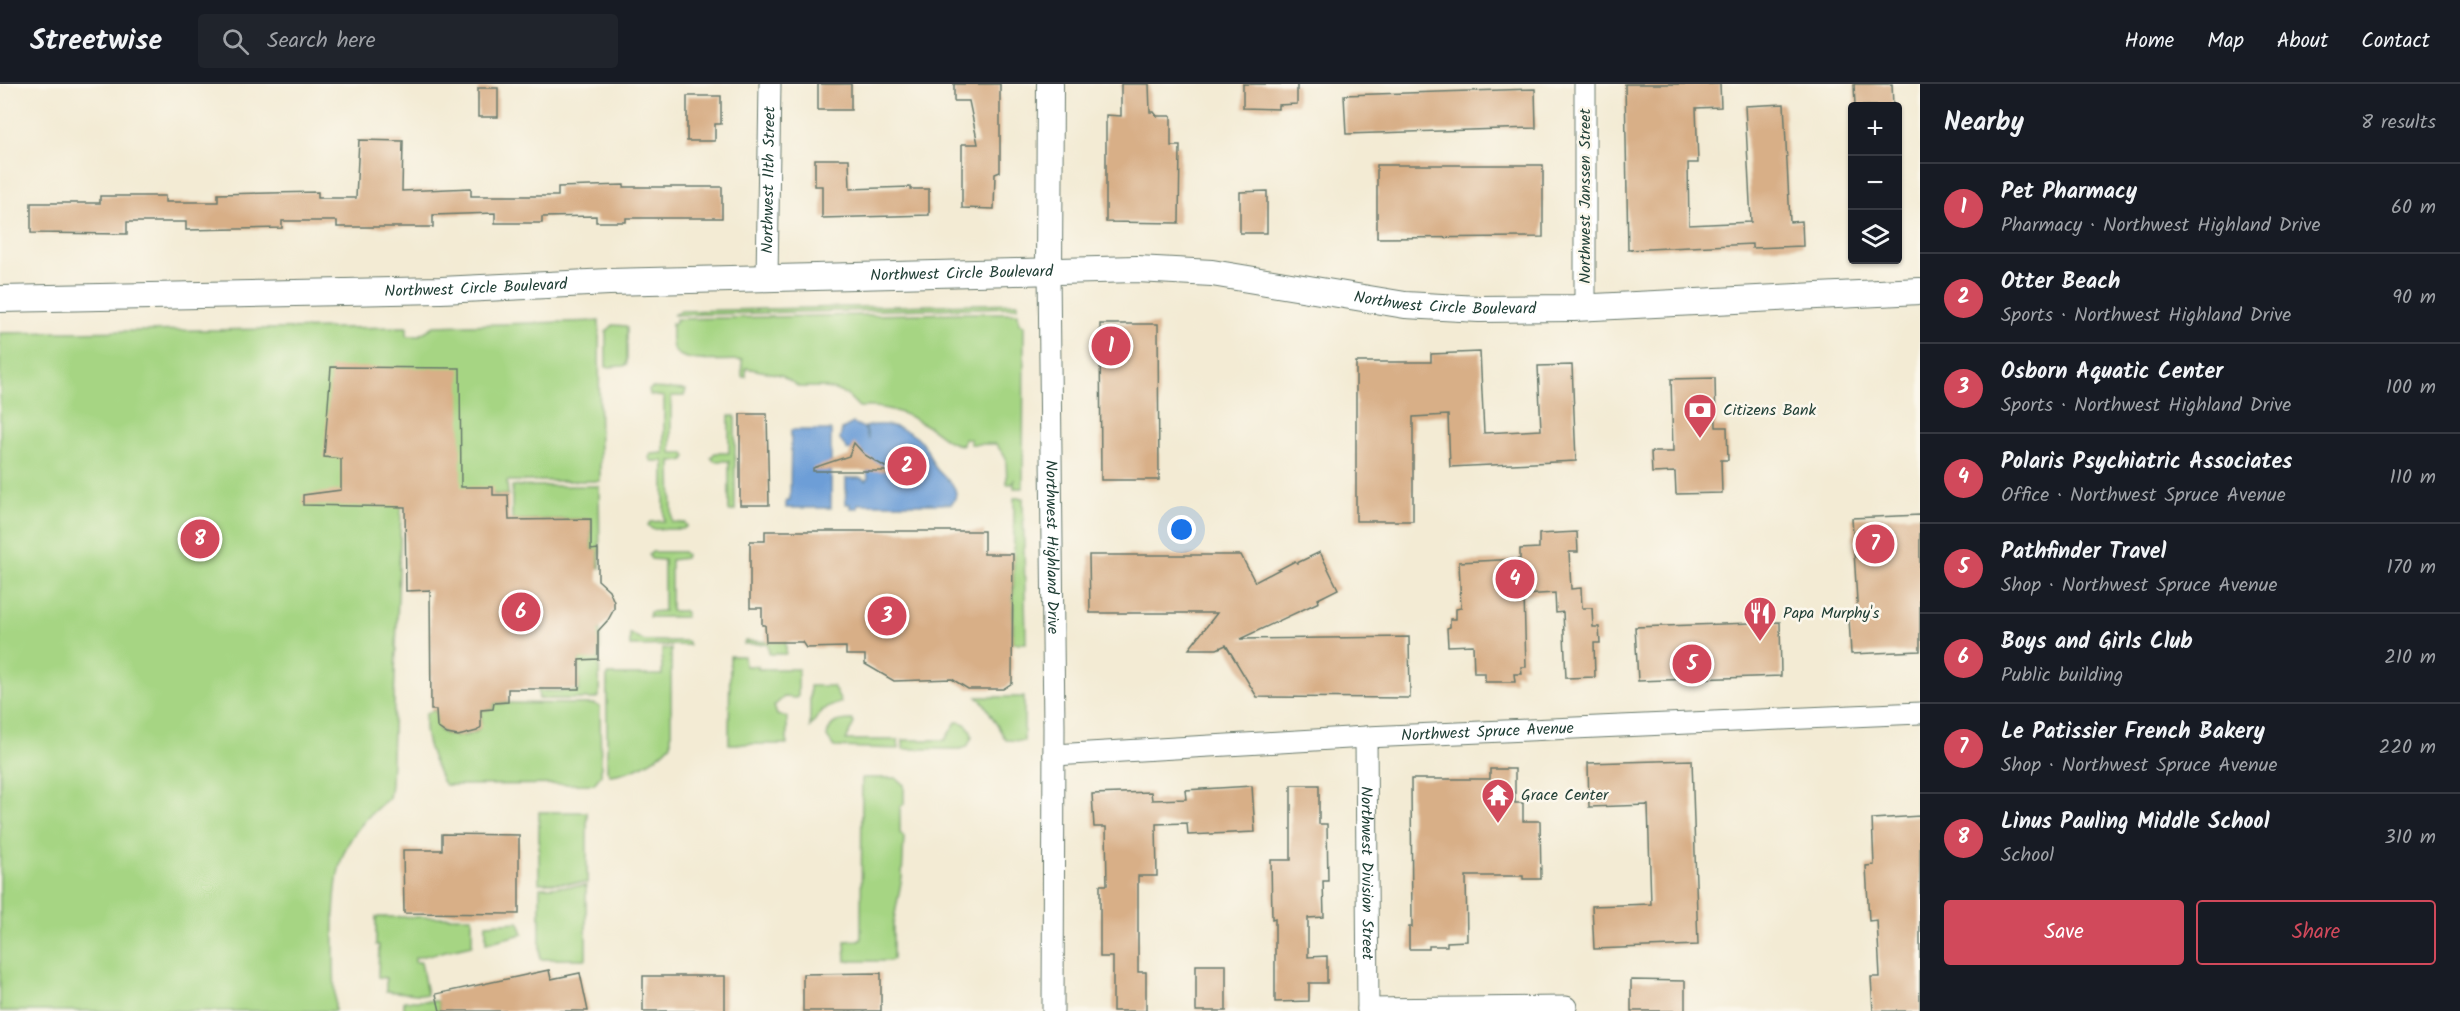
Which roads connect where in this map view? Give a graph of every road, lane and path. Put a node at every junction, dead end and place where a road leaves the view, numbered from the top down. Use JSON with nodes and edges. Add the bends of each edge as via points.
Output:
{"nodes":[{"id":1,"x":770,"y":84,"type":"edge"},
{"id":2,"x":1050,"y":84,"type":"edge"},
{"id":3,"x":1586,"y":84,"type":"edge"},
{"id":4,"x":1050,"y":271,"type":"junction"},
{"id":5,"x":767,"y":278,"type":"junction"},
{"id":6,"x":1920,"y":291,"type":"edge"},
{"id":7,"x":0,"y":299,"type":"edge"},
{"id":8,"x":1585,"y":307,"type":"junction"},
{"id":9,"x":1920,"y":713,"type":"edge"},
{"id":10,"x":1366,"y":737,"type":"junction"},
{"id":11,"x":1054,"y":755,"type":"junction"},
{"id":12,"x":1566,"y":1006,"type":"dead end"},
{"id":13,"x":1368,"y":1010,"type":"edge"},
{"id":14,"x":1053,"y":1011,"type":"edge"}],
"edges":[{"from":1,"to":5,"type":"street","name":"Northwest 11th Street"},
{"from":2,"to":4,"type":"main road","name":"Northwest Highland Drive"},
{"from":3,"to":8,"type":"street","name":"Northwest Janssen Street"},
{"from":4,"to":5,"type":"main road","name":"Northwest Circle Boulevard"},
{"from":4,"to":8,"type":"main road","name":"Northwest Circle Boulevard","via":[[1137,269],[1212,273],[1426,307]]},
{"from":4,"to":11,"type":"street","name":"Northwest Highland Drive"},
{"from":5,"to":7,"type":"main road","name":"Northwest Circle Boulevard","via":[[441,290]]},
{"from":6,"to":8,"type":"main road","name":"Northwest Circle Boulevard"},
{"from":9,"to":10,"type":"street","name":"Northwest Spruce Avenue"},
{"from":10,"to":11,"type":"street","name":"Northwest Spruce Avenue"},
{"from":10,"to":13,"type":"street","name":"Northwest Division Street"},
{"from":11,"to":14,"type":"street","name":"Northwest Highland Drive"},
{"from":12,"to":13,"type":"street"}]}
